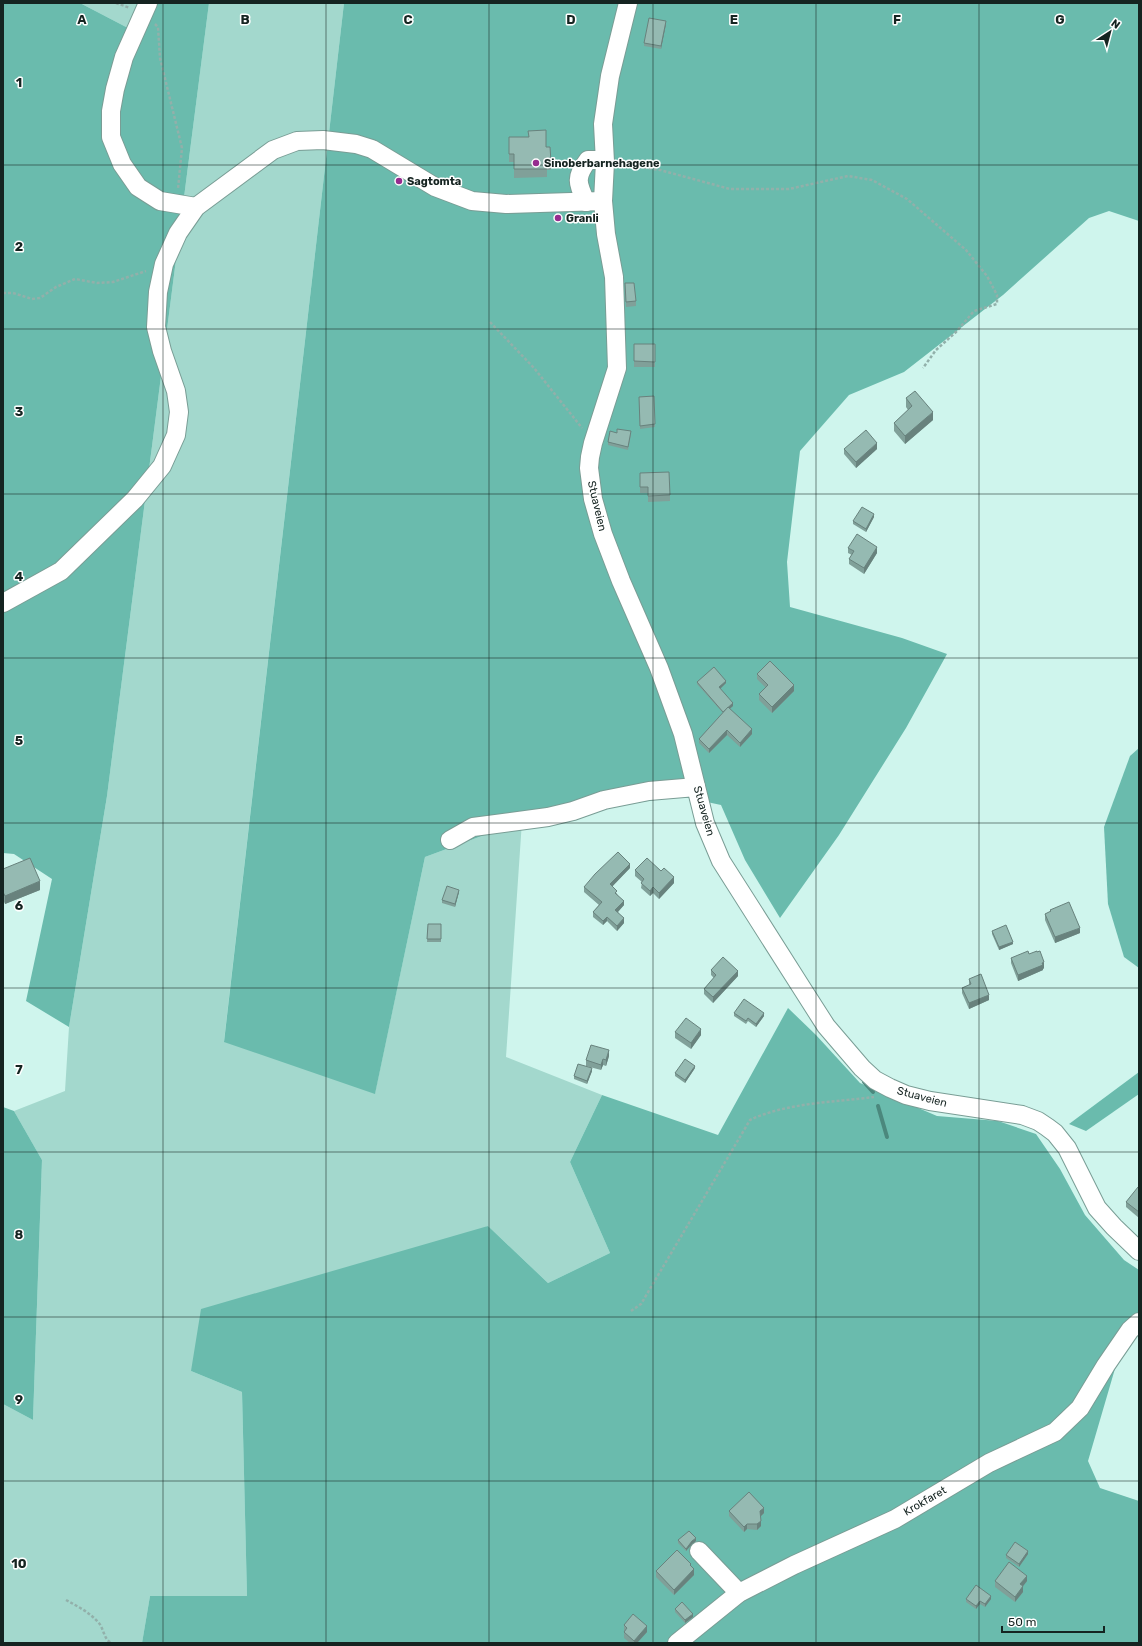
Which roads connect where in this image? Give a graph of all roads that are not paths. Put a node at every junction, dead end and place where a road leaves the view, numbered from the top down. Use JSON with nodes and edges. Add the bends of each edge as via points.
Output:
{"nodes":[{"id":1,"x":628,"y":3,"type":"edge"},
{"id":2,"x":146,"y":8,"type":"edge"},
{"id":3,"x":604,"y":162,"type":"junction"},
{"id":4,"x":594,"y":202,"type":"junction"},
{"id":5,"x":196,"y":207,"type":"junction"},
{"id":6,"x":3,"y":603,"type":"edge"},
{"id":7,"x":696,"y":787,"type":"junction"},
{"id":8,"x":450,"y":840,"type":"dead end"},
{"id":9,"x":1139,"y":1251,"type":"edge"},
{"id":10,"x":1139,"y":1322,"type":"edge"},
{"id":11,"x":699,"y":1551,"type":"dead end"},
{"id":12,"x":739,"y":1593,"type":"junction"},
{"id":13,"x":677,"y":1643,"type":"edge"}],
"edges":[{"from":1,"to":3,"type":"street","via":[[609,83],[603,124]]},
{"from":2,"to":5,"type":"street","via":[[124,57],[115,90],[111,111],[111,137],[122,164],[138,187],[160,201]]},
{"from":3,"to":4,"type":"street"},
{"from":3,"to":4,"type":"street","via":[[588,160],[580,170],[578,185]]},
{"from":4,"to":5,"type":"street","via":[[506,204],[472,201],[435,187],[372,149],[356,144],[323,140],[297,141],[273,150]]},
{"from":4,"to":7,"type":"street","name":"Stuaveien","via":[[606,234],[614,277],[617,368],[590,457],[593,499],[603,534],[659,668],[683,734]]},
{"from":5,"to":6,"type":"street","via":[[178,234],[166,262],[158,292],[156,326],[176,391],[179,412],[176,435],[162,466],[135,499],[61,571]]},
{"from":7,"to":8,"type":"street","via":[[649,791],[604,800],[548,817],[473,827]]},
{"from":7,"to":9,"type":"street","name":"Stuaveien","via":[[705,823],[721,861],[802,990],[826,1026],[851,1056],[875,1080],[890,1088],[930,1101],[1022,1115],[1055,1132],[1067,1148],[1097,1208]]},
{"from":10,"to":12,"type":"street","name":"Krokfaret","via":[[1130,1330],[1080,1408],[1055,1432],[989,1463],[895,1518]]},
{"from":11,"to":12,"type":"street"},
{"from":12,"to":13,"type":"street","name":"Krokfaret"}]}
